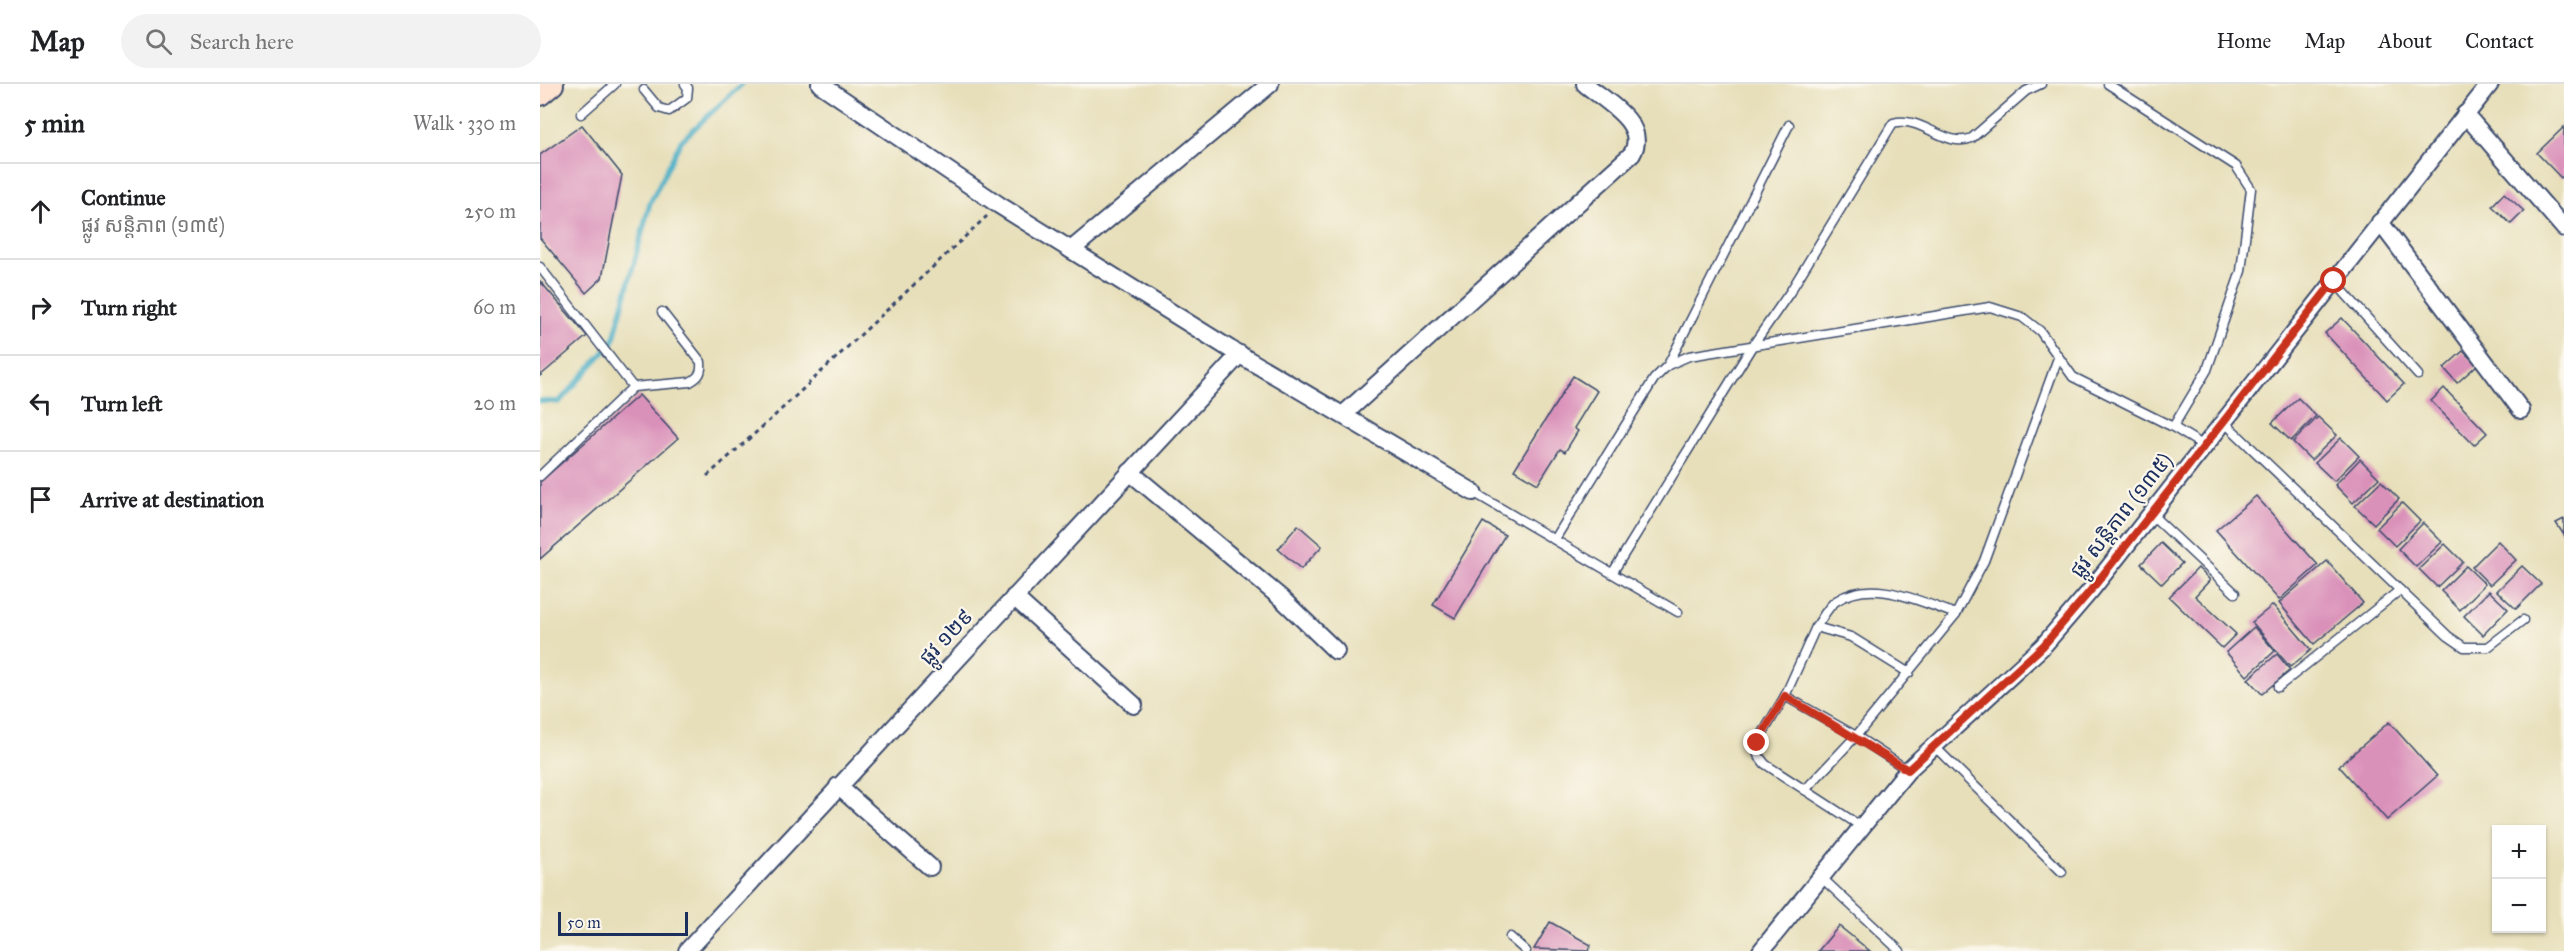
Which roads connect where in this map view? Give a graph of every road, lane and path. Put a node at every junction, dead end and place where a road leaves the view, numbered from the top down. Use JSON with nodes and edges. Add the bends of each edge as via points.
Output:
{"nodes":[{"id":1,"x":552,"y":84,"type":"edge"},
{"id":2,"x":615,"y":84,"type":"edge"},
{"id":3,"x":685,"y":84,"type":"edge"},
{"id":4,"x":820,"y":84,"type":"edge"},
{"id":5,"x":1270,"y":84,"type":"edge"},
{"id":6,"x":1585,"y":84,"type":"edge"},
{"id":7,"x":2042,"y":84,"type":"edge"},
{"id":8,"x":2108,"y":84,"type":"edge"},
{"id":9,"x":2490,"y":84,"type":"edge"},
{"id":10,"x":644,"y":90,"type":"dead end"},
{"id":11,"x":540,"y":94,"type":"edge"},
{"id":12,"x":581,"y":114,"type":"dead end"},
{"id":13,"x":2465,"y":114,"type":"junction"},
{"id":14,"x":1789,"y":125,"type":"dead end"},
{"id":15,"x":999,"y":205,"type":"junction"},
{"id":16,"x":2559,"y":219,"type":"edge"},
{"id":17,"x":2380,"y":222,"type":"junction"},
{"id":18,"x":1071,"y":250,"type":"junction"},
{"id":19,"x":540,"y":267,"type":"edge"},
{"id":20,"x":2334,"y":281,"type":"junction"},
{"id":21,"x":662,"y":312,"type":"dead end"},
{"id":22,"x":1750,"y":348,"type":"junction"},
{"id":23,"x":1240,"y":354,"type":"junction"},
{"id":24,"x":2058,"y":358,"type":"junction"},
{"id":25,"x":1668,"y":366,"type":"junction"},
{"id":26,"x":2418,"y":375,"type":"dead end"},
{"id":27,"x":633,"y":387,"type":"junction"},
{"id":28,"x":2521,"y":410,"type":"dead end"},
{"id":29,"x":1344,"y":414,"type":"junction"},
{"id":30,"x":2223,"y":422,"type":"junction"},
{"id":31,"x":2173,"y":427,"type":"junction"},
{"id":32,"x":2204,"y":446,"type":"junction"},
{"id":33,"x":1130,"y":472,"type":"junction"},
{"id":34,"x":540,"y":476,"type":"edge"},
{"id":35,"x":707,"y":476,"type":"dead end"},
{"id":36,"x":1473,"y":492,"type":"joint"},
{"id":37,"x":2151,"y":514,"type":"junction"},
{"id":38,"x":1555,"y":539,"type":"junction"},
{"id":39,"x":1613,"y":572,"type":"junction"},
{"id":40,"x":2400,"y":590,"type":"junction"},
{"id":41,"x":2235,"y":592,"type":"dead end"},
{"id":42,"x":1014,"y":597,"type":"junction"},
{"id":43,"x":1678,"y":612,"type":"dead end"},
{"id":44,"x":1956,"y":614,"type":"junction"},
{"id":45,"x":2523,"y":620,"type":"dead end"},
{"id":46,"x":1816,"y":627,"type":"junction"},
{"id":47,"x":1336,"y":651,"type":"dead end"},
{"id":48,"x":1909,"y":673,"type":"junction"},
{"id":49,"x":2278,"y":687,"type":"dead end"},
{"id":50,"x":1785,"y":696,"type":"junction"},
{"id":51,"x":1134,"y":705,"type":"dead end"},
{"id":52,"x":1856,"y":736,"type":"junction"},
{"id":53,"x":1933,"y":745,"type":"junction"},
{"id":54,"x":1908,"y":770,"type":"junction"},
{"id":55,"x":838,"y":786,"type":"junction"},
{"id":56,"x":1805,"y":790,"type":"junction"},
{"id":57,"x":1862,"y":827,"type":"junction"},
{"id":58,"x":930,"y":867,"type":"dead end"},
{"id":59,"x":2062,"y":872,"type":"dead end"},
{"id":60,"x":1821,"y":877,"type":"junction"},
{"id":61,"x":1510,"y":937,"type":"dead end"},
{"id":62,"x":687,"y":951,"type":"edge"},
{"id":63,"x":1526,"y":951,"type":"edge"},
{"id":64,"x":1761,"y":951,"type":"edge"},
{"id":65,"x":1900,"y":951,"type":"edge"}],
"edges":[{"from":1,"to":11,"type":"main road"},
{"from":2,"to":12,"type":"lane"},
{"from":3,"to":10,"type":"lane","via":[[687,98],[669,111],[659,108]]},
{"from":4,"to":15,"type":"street"},
{"from":5,"to":18,"type":"street"},
{"from":6,"to":29,"type":"street","via":[[1630,121],[1637,137],[1632,154]]},
{"from":7,"to":22,"type":"lane","via":[[2026,92],[1963,142],[1917,124],[1893,123],[1790,292]]},
{"from":8,"to":31,"type":"lane","via":[[2236,166],[2251,189],[2237,282],[2208,370]]},
{"from":9,"to":13,"type":"street","name":"ផ្លូវ សន្តិភាព (១៣៥)"},
{"from":13,"to":16,"type":"street"},
{"from":13,"to":17,"type":"street","name":"ផ្លូវ សន្តិភាព (១៣៥)"},
{"from":14,"to":25,"type":"lane"},
{"from":15,"to":18,"type":"street"},
{"from":15,"to":35,"type":"path"},
{"from":17,"to":20,"type":"street","name":"ផ្លូវ សន្តិភាព (១៣៥)"},
{"from":17,"to":28,"type":"street"},
{"from":18,"to":23,"type":"street"},
{"from":19,"to":27,"type":"lane"},
{"from":20,"to":26,"type":"lane"},
{"from":20,"to":30,"type":"street","name":"ផ្លូវ សន្តិភាព (១៣៥)"},
{"from":21,"to":27,"type":"lane","via":[[701,363],[702,370],[698,378],[690,381]]},
{"from":22,"to":24,"type":"lane","via":[[1990,307],[2022,317],[2040,331]]},
{"from":22,"to":25,"type":"lane","via":[[1689,356]]},
{"from":22,"to":39,"type":"lane"},
{"from":23,"to":29,"type":"street"},
{"from":23,"to":33,"type":"street","name":"ផ្លូវ ១២៩"},
{"from":24,"to":31,"type":"lane","via":[[2073,377]]},
{"from":24,"to":44,"type":"lane","via":[[1984,561]]},
{"from":25,"to":38,"type":"lane","via":[[1654,379]]},
{"from":27,"to":34,"type":"lane"},
{"from":29,"to":36,"type":"street"},
{"from":30,"to":32,"type":"street","name":"ផ្លូវ សន្តិភាព (១៣៥)"},
{"from":30,"to":40,"type":"lane"},
{"from":31,"to":32,"type":"lane"},
{"from":32,"to":37,"type":"street","name":"ផ្លូវ សន្តិភាព (១៣៥)"},
{"from":33,"to":42,"type":"street","name":"ផ្លូវ ១២៩"},
{"from":33,"to":47,"type":"street","via":[[1281,598]]},
{"from":36,"to":38,"type":"lane"},
{"from":37,"to":41,"type":"lane"},
{"from":37,"to":53,"type":"street","name":"ផ្លូវ សន្តិភាព (១៣៥)","via":[[2043,646]]},
{"from":38,"to":39,"type":"lane"},
{"from":39,"to":43,"type":"lane"},
{"from":40,"to":45,"type":"lane","via":[[2464,647],[2488,647]]},
{"from":40,"to":49,"type":"lane"},
{"from":42,"to":51,"type":"street"},
{"from":42,"to":55,"type":"street","name":"ផ្លូវ ១២៩"},
{"from":44,"to":46,"type":"lane","via":[[1892,592],[1859,590],[1834,602]]},
{"from":44,"to":48,"type":"lane"},
{"from":46,"to":48,"type":"lane","via":[[1851,637]]},
{"from":46,"to":50,"type":"lane"},
{"from":48,"to":52,"type":"lane"},
{"from":50,"to":52,"type":"lane"},
{"from":50,"to":56,"type":"lane","via":[[1757,743],[1758,755],[1765,764]]},
{"from":52,"to":54,"type":"lane"},
{"from":52,"to":56,"type":"lane"},
{"from":53,"to":54,"type":"street","name":"ផ្លូវ សន្តិភាព (១៣៥)"},
{"from":53,"to":59,"type":"lane"},
{"from":54,"to":57,"type":"street","name":"ផ្លូវ សន្តិភាព (១៣៥)"},
{"from":55,"to":58,"type":"street"},
{"from":55,"to":62,"type":"street","name":"ផ្លូវ ១២៩"},
{"from":56,"to":57,"type":"lane"},
{"from":57,"to":60,"type":"street","name":"ផ្លូវ សន្តិភាព (១៣៥)"},
{"from":60,"to":64,"type":"street","name":"ផ្លូវ សន្តិភាព (១៣៥)"},
{"from":60,"to":65,"type":"lane"},
{"from":61,"to":63,"type":"lane"}]}
